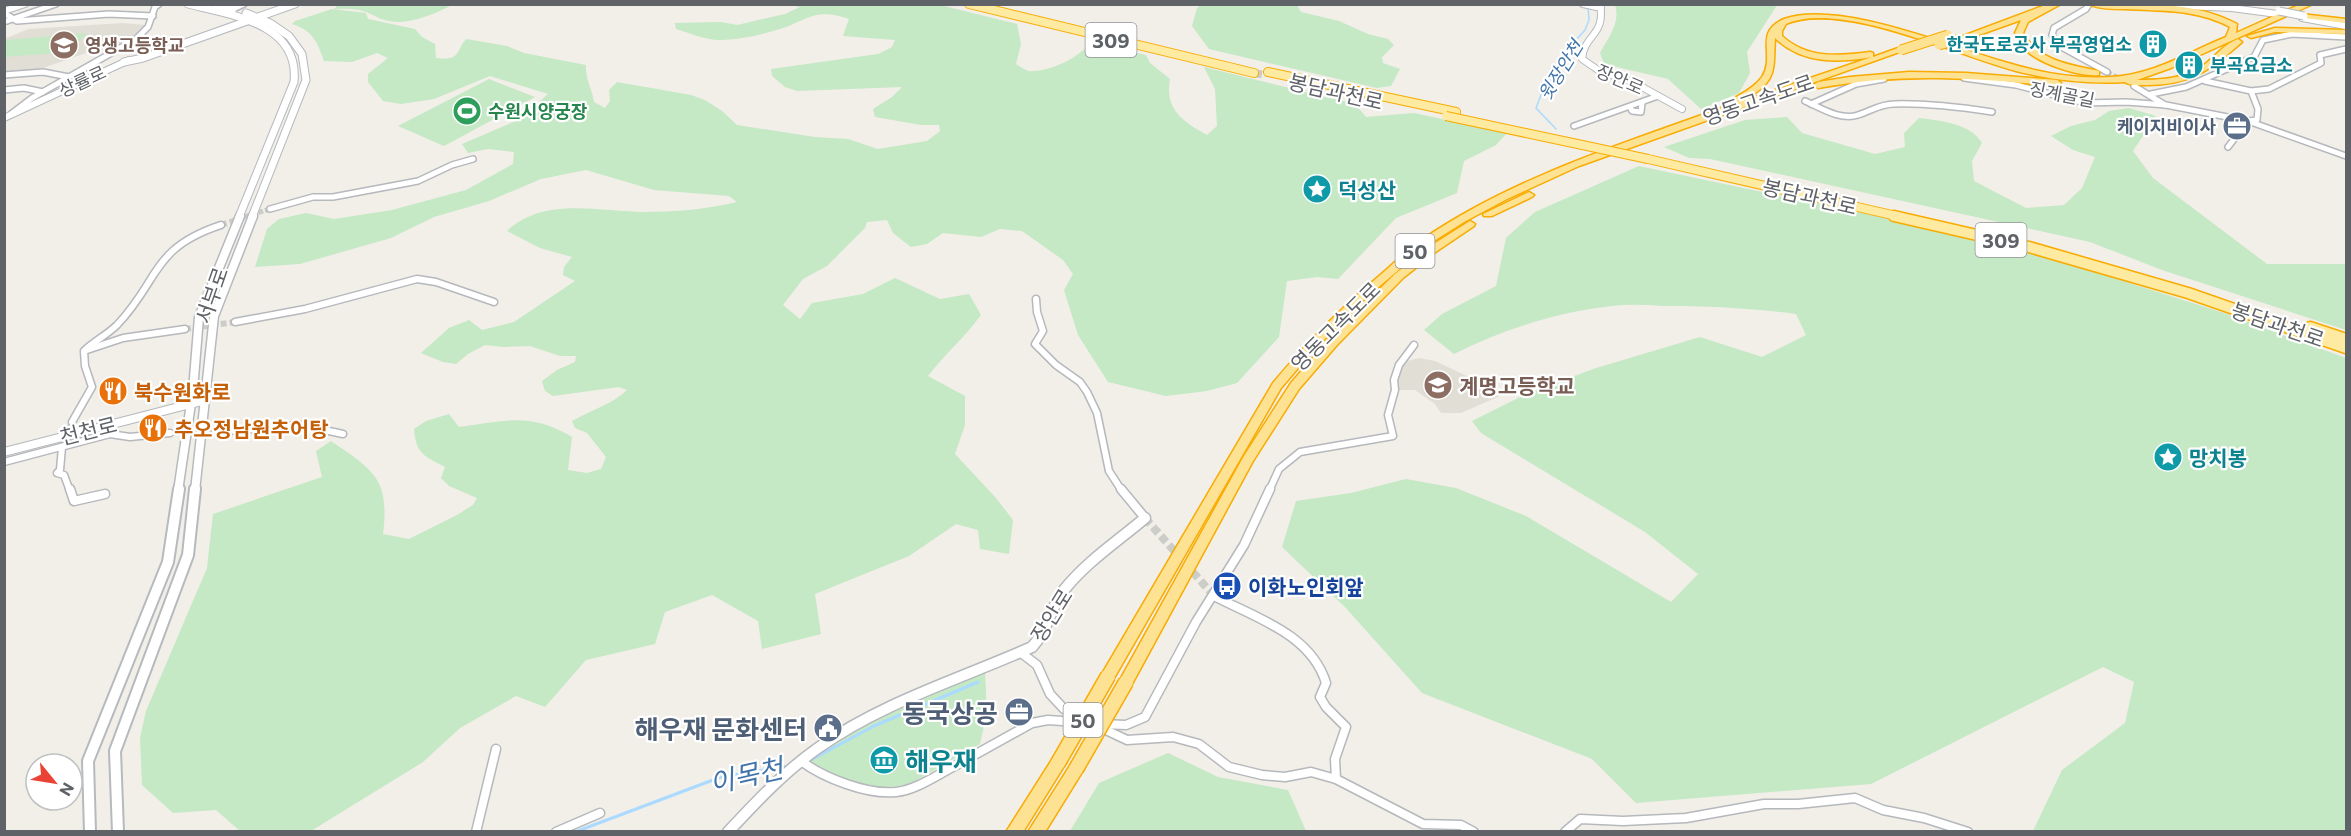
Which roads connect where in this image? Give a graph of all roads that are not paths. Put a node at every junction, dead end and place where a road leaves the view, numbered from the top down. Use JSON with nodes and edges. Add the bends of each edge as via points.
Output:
{"nodes":[{"id":1,"x":25,"y":4,"type":"edge"},
{"id":2,"x":56,"y":4,"type":"edge"},
{"id":3,"x":188,"y":4,"type":"edge"},
{"id":4,"x":215,"y":4,"type":"edge"},
{"id":5,"x":244,"y":4,"type":"edge"},
{"id":6,"x":295,"y":4,"type":"edge"},
{"id":7,"x":969,"y":4,"type":"edge"},
{"id":8,"x":989,"y":4,"type":"edge"},
{"id":9,"x":2057,"y":4,"type":"edge"},
{"id":10,"x":2091,"y":4,"type":"edge"},
{"id":11,"x":2117,"y":4,"type":"edge"},
{"id":12,"x":2221,"y":4,"type":"edge"},
{"id":13,"x":2309,"y":4,"type":"edge"},
{"id":14,"x":2317,"y":4,"type":"edge"},
{"id":15,"x":155,"y":5,"type":"edge"},
{"id":16,"x":1584,"y":5,"type":"edge"},
{"id":17,"x":284,"y":6,"type":"edge"},
{"id":18,"x":1599,"y":7,"type":"edge"},
{"id":19,"x":2039,"y":7,"type":"edge"},
{"id":20,"x":272,"y":10,"type":"dead end"},
{"id":21,"x":4,"y":12,"type":"edge"},
{"id":22,"x":229,"y":12,"type":"junction"},
{"id":23,"x":2278,"y":13,"type":"junction"},
{"id":24,"x":153,"y":16,"type":"junction"},
{"id":25,"x":2303,"y":17,"type":"joint"},
{"id":26,"x":14,"y":19,"type":"junction"},
{"id":27,"x":253,"y":20,"type":"junction"},
{"id":28,"x":4,"y":22,"type":"edge"},
{"id":29,"x":275,"y":24,"type":"junction"},
{"id":30,"x":2346,"y":24,"type":"edge"},
{"id":31,"x":229,"y":27,"type":"junction"},
{"id":32,"x":2346,"y":32,"type":"edge"},
{"id":33,"x":2250,"y":36,"type":"junction"},
{"id":34,"x":2346,"y":37,"type":"edge"},
{"id":35,"x":2230,"y":38,"type":"junction"},
{"id":36,"x":2346,"y":49,"type":"edge"},
{"id":37,"x":1907,"y":51,"type":"junction"},
{"id":38,"x":124,"y":62,"type":"junction"},
{"id":39,"x":2107,"y":72,"type":"tunnel mouth"},
{"id":40,"x":4,"y":75,"type":"edge"},
{"id":41,"x":69,"y":77,"type":"junction"},
{"id":42,"x":2204,"y":80,"type":"junction"},
{"id":43,"x":2138,"y":82,"type":"junction"},
{"id":44,"x":1814,"y":86,"type":"junction"},
{"id":45,"x":4,"y":90,"type":"edge"},
{"id":46,"x":43,"y":92,"type":"junction"},
{"id":47,"x":2251,"y":92,"type":"junction"},
{"id":48,"x":2151,"y":94,"type":"junction"},
{"id":49,"x":1658,"y":96,"type":"junction"},
{"id":50,"x":2166,"y":105,"type":"junction"},
{"id":51,"x":1682,"y":109,"type":"dead end"},
{"id":52,"x":1992,"y":112,"type":"dead end"},
{"id":53,"x":7,"y":116,"type":"edge"},
{"id":54,"x":2248,"y":121,"type":"junction"},
{"id":55,"x":1574,"y":126,"type":"dead end"},
{"id":56,"x":1682,"y":126,"type":"junction"},
{"id":57,"x":2228,"y":147,"type":"dead end"},
{"id":58,"x":2346,"y":156,"type":"edge"},
{"id":59,"x":1653,"y":157,"type":"junction"},
{"id":60,"x":473,"y":159,"type":"dead end"},
{"id":61,"x":270,"y":208,"type":"tunnel mouth"},
{"id":62,"x":221,"y":225,"type":"tunnel mouth"},
{"id":63,"x":1036,"y":299,"type":"dead end"},
{"id":64,"x":494,"y":302,"type":"dead end"},
{"id":65,"x":235,"y":322,"type":"tunnel mouth"},
{"id":66,"x":185,"y":329,"type":"tunnel mouth"},
{"id":67,"x":2346,"y":340,"type":"edge"},
{"id":68,"x":1414,"y":345,"type":"dead end"},
{"id":69,"x":2346,"y":348,"type":"edge"},
{"id":70,"x":84,"y":351,"type":"junction"},
{"id":71,"x":206,"y":400,"type":"junction"},
{"id":72,"x":191,"y":404,"type":"junction"},
{"id":73,"x":72,"y":422,"type":"tunnel mouth"},
{"id":74,"x":228,"y":431,"type":"tunnel mouth"},
{"id":75,"x":170,"y":433,"type":"tunnel mouth"},
{"id":76,"x":343,"y":434,"type":"dead end"},
{"id":77,"x":62,"y":447,"type":"junction"},
{"id":78,"x":4,"y":452,"type":"edge"},
{"id":79,"x":4,"y":462,"type":"edge"},
{"id":80,"x":105,"y":494,"type":"dead end"},
{"id":81,"x":1144,"y":518,"type":"joint"},
{"id":82,"x":1214,"y":596,"type":"junction"},
{"id":83,"x":1020,"y":652,"type":"junction"},
{"id":84,"x":1091,"y":723,"type":"junction"},
{"id":85,"x":496,"y":749,"type":"dead end"},
{"id":86,"x":801,"y":761,"type":"junction"},
{"id":87,"x":1335,"y":779,"type":"junction"},
{"id":88,"x":600,"y":813,"type":"dead end"},
{"id":89,"x":90,"y":831,"type":"edge"},
{"id":90,"x":118,"y":831,"type":"edge"},
{"id":91,"x":476,"y":831,"type":"edge"},
{"id":92,"x":556,"y":831,"type":"edge"},
{"id":93,"x":728,"y":831,"type":"edge"},
{"id":94,"x":1014,"y":831,"type":"edge"},
{"id":95,"x":1036,"y":831,"type":"edge"},
{"id":96,"x":1474,"y":831,"type":"edge"},
{"id":97,"x":1565,"y":831,"type":"edge"},
{"id":98,"x":1968,"y":831,"type":"edge"}],
"edges":[{"from":1,"to":21,"type":"street"},
{"from":2,"to":26,"type":"street"},
{"from":3,"to":22,"type":"main road","name":"서부로"},
{"from":4,"to":22,"type":"main road","name":"서부로"},
{"from":5,"to":22,"type":"street"},
{"from":6,"to":17,"type":"main road"},
{"from":7,"to":8,"type":"highway","number":"309","via":[[1255,71]]},
{"from":9,"to":19,"type":"highway","name":"영동고속도로","number":"50"},
{"from":10,"to":35,"type":"highway","via":[[2211,14],[2234,26]]},
{"from":10,"to":39,"type":"street","via":[[2054,28],[2052,35],[2058,45]]},
{"from":11,"to":23,"type":"street"},
{"from":12,"to":23,"type":"street"},
{"from":13,"to":35,"type":"highway"},
{"from":14,"to":33,"type":"highway"},
{"from":15,"to":24,"type":"street"},
{"from":16,"to":18,"type":"street"},
{"from":17,"to":20,"type":"street"},
{"from":17,"to":27,"type":"main road"},
{"from":17,"to":29,"type":"main road","via":[[274,16]]},
{"from":18,"to":49,"type":"street","name":"장안로","via":[[1601,23],[1585,46],[1582,59],[1601,72],[1633,82]]},
{"from":19,"to":37,"type":"highway","name":"영동고속도로","number":"50","bridge":true},
{"from":19,"to":37,"type":"highway","name":"영동고속도로","number":"50","bridge":true,"via":[[1959,39]]},
{"from":19,"to":43,"type":"highway","via":[[2024,21],[2019,33],[2026,46],[2061,64]]},
{"from":21,"to":26,"type":"street"},
{"from":22,"to":27,"type":"main road","name":"서부로"},
{"from":22,"to":38,"type":"main road","via":[[227,23]]},
{"from":23,"to":25,"type":"main road","bridge":true},
{"from":24,"to":26,"type":"street"},
{"from":24,"to":41,"type":"street","via":[[136,39]]},
{"from":25,"to":30,"type":"highway"},
{"from":26,"to":28,"type":"street"},
{"from":27,"to":29,"type":"main road","name":"서부로"},
{"from":27,"to":31,"type":"main road"},
{"from":27,"to":31,"type":"main road"},
{"from":27,"to":72,"type":"main road","name":"서부로","via":[[292,52],[296,66],[294,82],[199,317]]},
{"from":29,"to":71,"type":"main road","name":"서부로","via":[[302,51],[307,63],[306,80],[214,316]]},
{"from":31,"to":38,"type":"main road"},
{"from":32,"to":33,"type":"highway","via":[[2275,30]]},
{"from":33,"to":43,"type":"highway","via":[[2228,47],[2204,70],[2174,80]]},
{"from":34,"to":42,"type":"street","via":[[2292,34],[2263,40],[2254,57]]},
{"from":35,"to":43,"type":"highway"},
{"from":36,"to":47,"type":"street","via":[[2320,55],[2321,63],[2269,89]]},
{"from":37,"to":43,"type":"highway","via":[[1828,58],[1784,44],[1778,31],[1807,17],[1842,17],[2032,74]]},
{"from":37,"to":44,"type":"highway","name":"영동고속도로","number":"50"},
{"from":37,"to":56,"type":"highway","name":"영동고속도로","number":"50"},
{"from":38,"to":53,"type":"street","name":"상률로"},
{"from":40,"to":41,"type":"street","via":[[43,72]]},
{"from":41,"to":46,"type":"street"},
{"from":42,"to":47,"type":"street"},
{"from":42,"to":48,"type":"street"},
{"from":43,"to":44,"type":"highway","via":[[2098,86],[1903,72]]},
{"from":43,"to":48,"type":"street"},
{"from":43,"to":56,"type":"highway","via":[[2059,77],[2003,65],[1862,19],[1803,15],[1779,23],[1773,30],[1768,47],[1770,69],[1758,87]]},
{"from":44,"to":95,"type":"highway","name":"영동고속도로","number":"50","bridge":true,"via":[[1584,169],[1466,226],[1399,276],[1294,386],[1248,459],[1077,769]]},
{"from":45,"to":46,"type":"street","via":[[24,88]]},
{"from":46,"to":53,"type":"street"},
{"from":47,"to":54,"type":"street","via":[[2258,120]]},
{"from":48,"to":50,"type":"street"},
{"from":49,"to":51,"type":"street","name":"장안로"},
{"from":49,"to":55,"type":"street"},
{"from":50,"to":52,"type":"street","name":"징계골길","via":[[2085,103],[2016,85],[1945,76],[1856,84],[1808,103],[1845,117],[1888,104],[1936,104]]},
{"from":50,"to":54,"type":"street","name":"징계골길"},
{"from":54,"to":57,"type":"street"},
{"from":54,"to":58,"type":"street","name":"징계골길"},
{"from":56,"to":94,"type":"highway","name":"영동고속도로","number":"50","bridge":true,"via":[[1576,164],[1495,201],[1425,242],[1357,300],[1307,350],[1277,386],[1058,764]]},
{"from":59,"to":59,"type":"highway","name":"봉담과천로","number":"309","bridge":true,"via":[[1456,112],[1267,73],[1446,116]]},
{"from":59,"to":67,"type":"highway","name":"봉담과천로","number":"309","via":[[2034,242],[2162,279]]},
{"from":59,"to":69,"type":"highway","name":"봉담과천로","number":"309","via":[[2029,247],[2188,293]]},
{"from":60,"to":61,"type":"street","via":[[418,181],[333,197],[313,197]]},
{"from":62,"to":70,"type":"street","via":[[180,243],[154,270],[115,327]]},
{"from":63,"to":81,"type":"street","name":"장안로","via":[[1043,331],[1035,344],[1087,392],[1097,413],[1109,471]]},
{"from":64,"to":65,"type":"street","via":[[417,279],[304,309]]},
{"from":66,"to":70,"type":"street","via":[[135,334]]},
{"from":68,"to":82,"type":"street","via":[[1399,365],[1394,380],[1388,415],[1393,436],[1300,453],[1289,459],[1279,469],[1244,545]]},
{"from":70,"to":73,"type":"street","via":[[92,387]]},
{"from":71,"to":72,"type":"street","name":"천천로"},
{"from":71,"to":90,"type":"main road","name":"서부로","via":[[188,555],[115,751]]},
{"from":72,"to":78,"type":"street","name":"천천로"},
{"from":72,"to":89,"type":"main road","name":"서부로","via":[[168,562],[88,761]]},
{"from":74,"to":76,"type":"street","via":[[301,425]]},
{"from":75,"to":77,"type":"street","via":[[130,437],[110,434]]},
{"from":77,"to":79,"type":"street"},
{"from":77,"to":80,"type":"street","via":[[57,473],[64,475],[74,501]]},
{"from":81,"to":83,"type":"street","name":"장안로","via":[[1093,559],[1062,592],[1039,641]]},
{"from":82,"to":84,"type":"street","via":[[1145,717],[1126,724]]},
{"from":82,"to":87,"type":"street","via":[[1297,639],[1321,667],[1326,683],[1320,697],[1346,727],[1334,757]]},
{"from":83,"to":84,"type":"street","via":[[1037,665],[1050,694],[1064,709]]},
{"from":83,"to":86,"type":"street","name":"장안로","via":[[862,720]]},
{"from":84,"to":86,"type":"street","via":[[1032,723],[923,783],[898,792],[877,792],[844,782],[816,772]]},
{"from":84,"to":87,"type":"street","via":[[1127,740],[1173,737],[1199,744],[1229,767],[1262,775],[1285,777],[1311,772]]},
{"from":85,"to":91,"type":"street"},
{"from":86,"to":93,"type":"street","name":"장안로"},
{"from":87,"to":96,"type":"street","via":[[1423,824],[1461,825]]},
{"from":88,"to":92,"type":"street"},
{"from":97,"to":98,"type":"street","via":[[1580,819],[1686,818],[1764,804],[1855,798],[1883,810]]}]}
